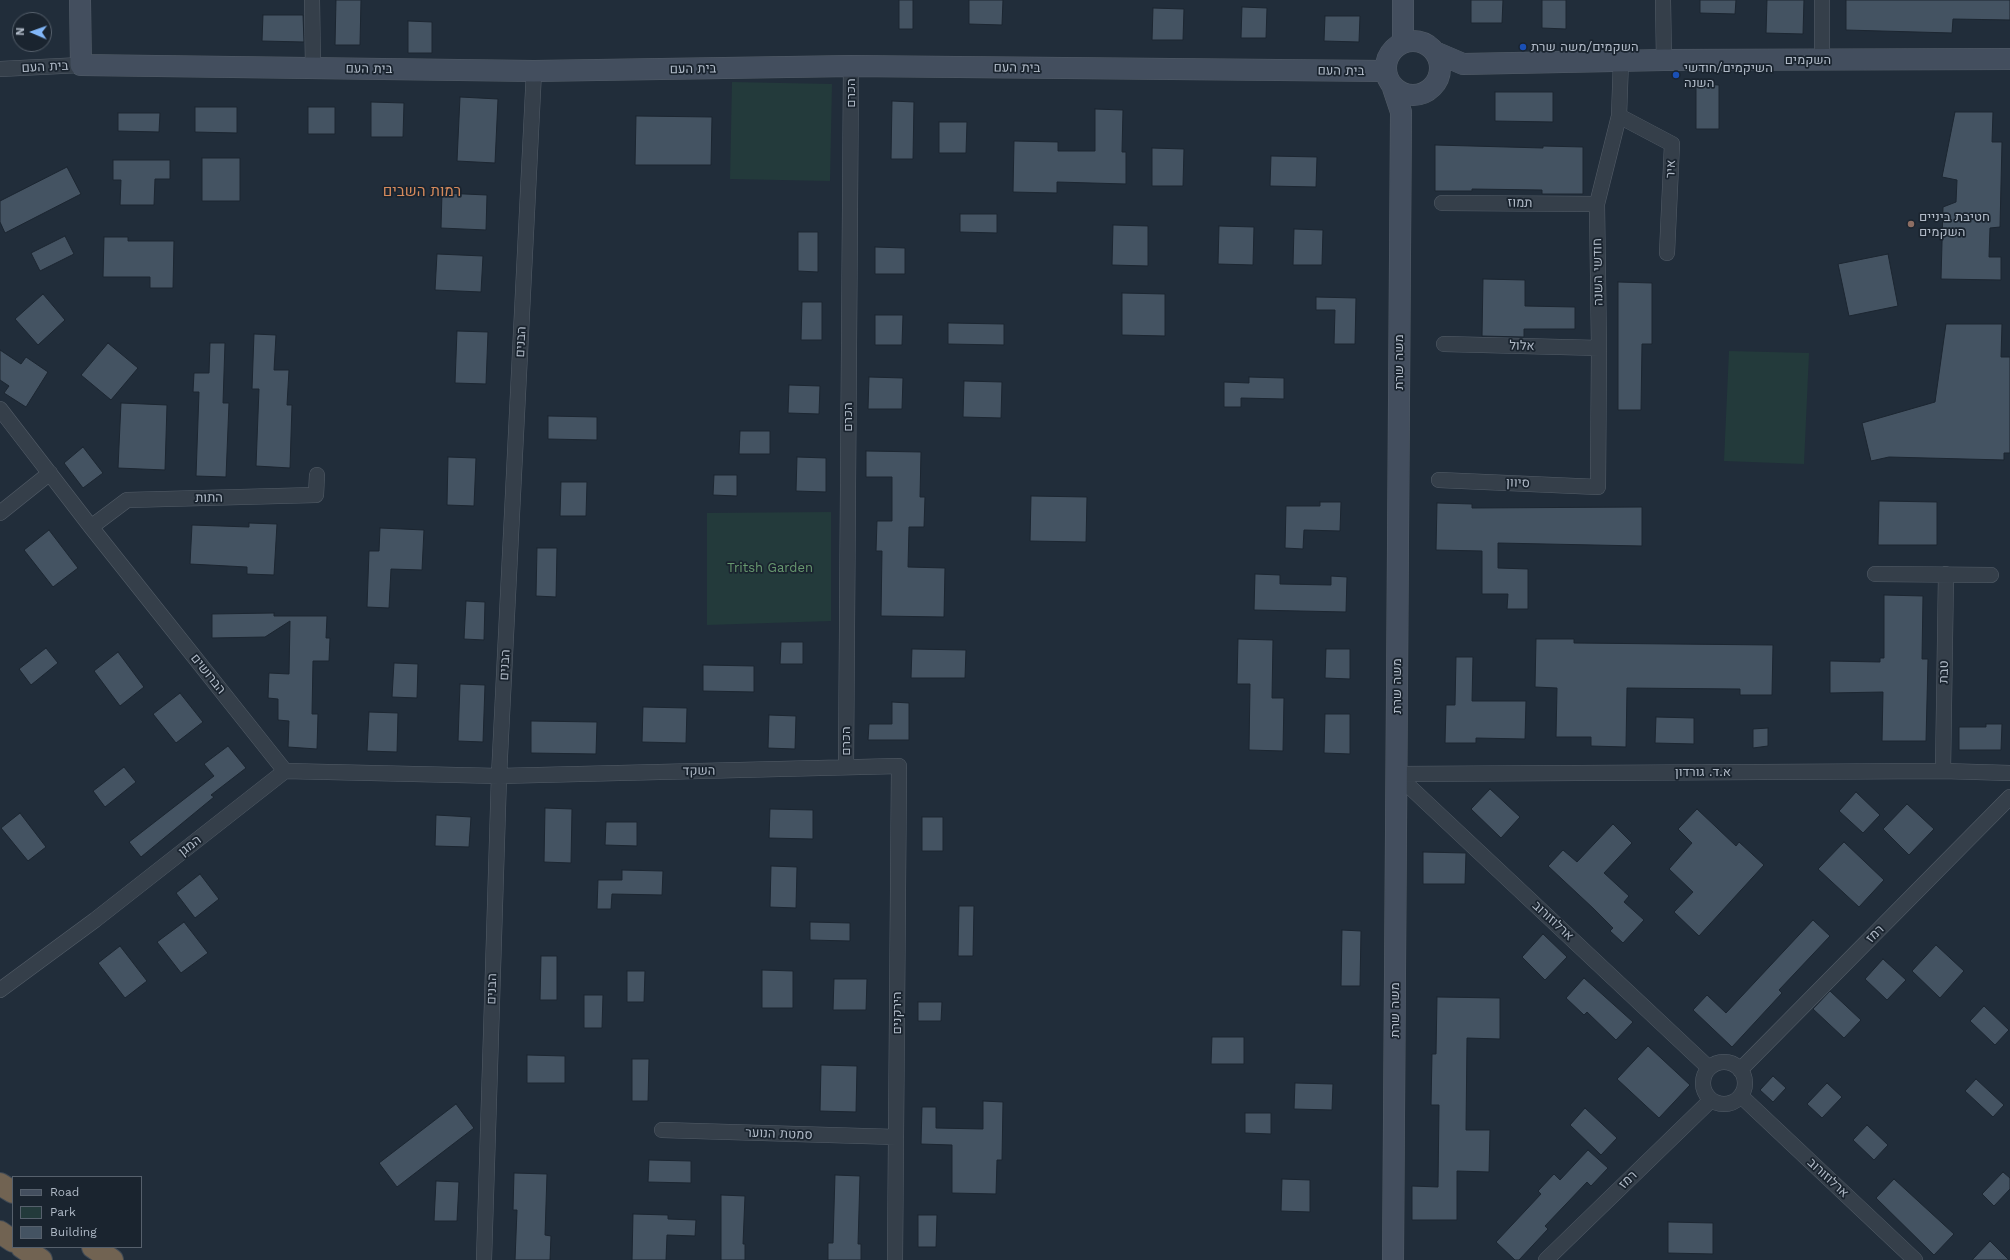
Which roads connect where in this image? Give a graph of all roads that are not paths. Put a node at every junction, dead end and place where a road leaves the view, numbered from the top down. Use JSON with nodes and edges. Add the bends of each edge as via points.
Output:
{"nodes":[{"id":1,"x":80,"y":0,"type":"edge"},
{"id":2,"x":312,"y":0,"type":"edge"},
{"id":3,"x":1403,"y":0,"type":"edge"},
{"id":4,"x":1663,"y":0,"type":"edge"},
{"id":5,"x":1822,"y":0,"type":"edge"},
{"id":6,"x":1403,"y":42,"type":"junction"},
{"id":7,"x":1435,"y":52,"type":"junction"},
{"id":8,"x":2010,"y":59,"type":"edge"},
{"id":9,"x":1621,"y":60,"type":"junction"},
{"id":10,"x":1664,"y":60,"type":"junction"},
{"id":11,"x":1822,"y":60,"type":"junction"},
{"id":12,"x":1463,"y":64,"type":"junction"},
{"id":13,"x":81,"y":65,"type":"junction"},
{"id":14,"x":851,"y":66,"type":"junction"},
{"id":15,"x":313,"y":68,"type":"junction"},
{"id":16,"x":0,"y":69,"type":"edge"},
{"id":17,"x":534,"y":71,"type":"junction"},
{"id":18,"x":1389,"y":80,"type":"junction"},
{"id":19,"x":1426,"y":90,"type":"junction"},
{"id":20,"x":1401,"y":112,"type":"junction"},
{"id":21,"x":1619,"y":116,"type":"junction"},
{"id":22,"x":1442,"y":202,"type":"dead end"},
{"id":23,"x":1598,"y":204,"type":"junction"},
{"id":24,"x":1667,"y":253,"type":"dead end"},
{"id":25,"x":1444,"y":344,"type":"dead end"},
{"id":26,"x":1599,"y":348,"type":"junction"},
{"id":27,"x":0,"y":409,"type":"edge"},
{"id":28,"x":50,"y":473,"type":"junction"},
{"id":29,"x":317,"y":475,"type":"dead end"},
{"id":30,"x":1438,"y":480,"type":"dead end"},
{"id":31,"x":1598,"y":486,"type":"joint"},
{"id":32,"x":0,"y":513,"type":"edge"},
{"id":33,"x":91,"y":527,"type":"junction"},
{"id":34,"x":1875,"y":574,"type":"dead end"},
{"id":35,"x":1946,"y":574,"type":"junction"},
{"id":36,"x":1991,"y":575,"type":"dead end"},
{"id":37,"x":899,"y":766,"type":"joint"},
{"id":38,"x":846,"y":767,"type":"junction"},
{"id":39,"x":285,"y":771,"type":"junction"},
{"id":40,"x":1942,"y":771,"type":"junction"},
{"id":41,"x":2010,"y":773,"type":"edge"},
{"id":42,"x":1396,"y":774,"type":"junction"},
{"id":43,"x":499,"y":776,"type":"junction"},
{"id":44,"x":2010,"y":797,"type":"edge"},
{"id":45,"x":0,"y":990,"type":"edge"},
{"id":46,"x":1709,"y":1068,"type":"junction"},
{"id":47,"x":1740,"y":1070,"type":"junction"},
{"id":48,"x":1741,"y":1096,"type":"junction"},
{"id":49,"x":1711,"y":1100,"type":"junction"},
{"id":50,"x":662,"y":1130,"type":"dead end"},
{"id":51,"x":896,"y":1137,"type":"junction"},
{"id":52,"x":0,"y":1184,"type":"edge"},
{"id":53,"x":12,"y":1191,"type":"edge"},
{"id":54,"x":0,"y":1232,"type":"edge"},
{"id":55,"x":12,"y":1240,"type":"edge"},
{"id":56,"x":23,"y":1248,"type":"edge"},
{"id":57,"x":94,"y":1248,"type":"edge"},
{"id":58,"x":41,"y":1260,"type":"edge"},
{"id":59,"x":112,"y":1260,"type":"edge"},
{"id":60,"x":484,"y":1260,"type":"edge"},
{"id":61,"x":894,"y":1260,"type":"edge"},
{"id":62,"x":1393,"y":1260,"type":"edge"},
{"id":63,"x":1546,"y":1260,"type":"edge"},
{"id":64,"x":1915,"y":1260,"type":"edge"}],
"edges":[{"from":1,"to":13,"type":"street"},
{"from":2,"to":15,"type":"street"},
{"from":3,"to":6,"type":"street"},
{"from":4,"to":10,"type":"street"},
{"from":5,"to":11,"type":"street"},
{"from":6,"to":7,"type":"street","via":[[1421,41]]},
{"from":6,"to":18,"type":"street","via":[[1395,46],[1386,62]]},
{"from":7,"to":12,"type":"street","name":"השקמים"},
{"from":7,"to":19,"type":"street","via":[[1440,69],[1438,78]]},
{"from":8,"to":11,"type":"street","name":"השקמים"},
{"from":9,"to":10,"type":"street","name":"השקמים"},
{"from":9,"to":12,"type":"street","name":"השקמים"},
{"from":9,"to":21,"type":"street","name":"חודשי השנה"},
{"from":10,"to":11,"type":"street","name":"השקמים"},
{"from":12,"to":19,"type":"street"},
{"from":13,"to":15,"type":"street","name":"בית העם"},
{"from":13,"to":16,"type":"street","name":"בית העם"},
{"from":14,"to":17,"type":"street","name":"בית העם"},
{"from":14,"to":18,"type":"street","name":"בית העם"},
{"from":14,"to":38,"type":"street","name":"הכרם"},
{"from":15,"to":17,"type":"street","name":"בית העם"},
{"from":17,"to":43,"type":"street","name":"הבנים"},
{"from":18,"to":19,"type":"street","via":[[1401,93],[1409,95]]},
{"from":18,"to":20,"type":"street","name":"משה שרת"},
{"from":19,"to":20,"type":"street"},
{"from":20,"to":42,"type":"street","name":"משה שרת"},
{"from":21,"to":23,"type":"street","name":"חודשי השנה"},
{"from":21,"to":24,"type":"street","name":"איר","via":[[1672,144]]},
{"from":22,"to":23,"type":"street","name":"תמוז"},
{"from":23,"to":26,"type":"street","name":"חודשי השנה"},
{"from":25,"to":26,"type":"street","name":"אלול"},
{"from":26,"to":31,"type":"street","name":"חודשי השנה"},
{"from":27,"to":28,"type":"street","name":"הברושים"},
{"from":28,"to":32,"type":"street"},
{"from":28,"to":33,"type":"street","name":"הברושים"},
{"from":29,"to":33,"type":"street","name":"התות","via":[[316,495],[127,500]]},
{"from":30,"to":31,"type":"street","name":"סיוון"},
{"from":33,"to":39,"type":"street","name":"הברושים"},
{"from":34,"to":35,"type":"street"},
{"from":35,"to":36,"type":"street"},
{"from":35,"to":40,"type":"street","name":"טבת"},
{"from":37,"to":38,"type":"street","name":"השקד"},
{"from":37,"to":51,"type":"street","name":"הירקנים"},
{"from":38,"to":43,"type":"street","name":"השקד"},
{"from":39,"to":43,"type":"street"},
{"from":39,"to":45,"type":"street","name":"המגן","via":[[95,920]]},
{"from":40,"to":41,"type":"street","name":"א.ד. גורדון"},
{"from":40,"to":42,"type":"street","name":"א.ד. גורדון"},
{"from":42,"to":46,"type":"street","name":"ארלוזורוב"},
{"from":42,"to":62,"type":"street","name":"משה שרת"},
{"from":43,"to":60,"type":"street","name":"הבנים"},
{"from":44,"to":47,"type":"street","name":"רמז"},
{"from":46,"to":47,"type":"street","via":[[1722,1062]]},
{"from":46,"to":49,"type":"street","via":[[1702,1081],[1703,1088]]},
{"from":47,"to":48,"type":"street","via":[[1745,1083]]},
{"from":48,"to":49,"type":"street","via":[[1730,1104],[1717,1104]]},
{"from":48,"to":64,"type":"street","name":"ארלוזורוב"},
{"from":49,"to":63,"type":"street","name":"רמז"},
{"from":50,"to":51,"type":"street","name":"סמטת הנוער"},
{"from":51,"to":61,"type":"street","name":"הירקנים"},
{"from":52,"to":53,"type":"highway"},
{"from":54,"to":55,"type":"highway"},
{"from":56,"to":58,"type":"highway"},
{"from":57,"to":59,"type":"highway"}]}
